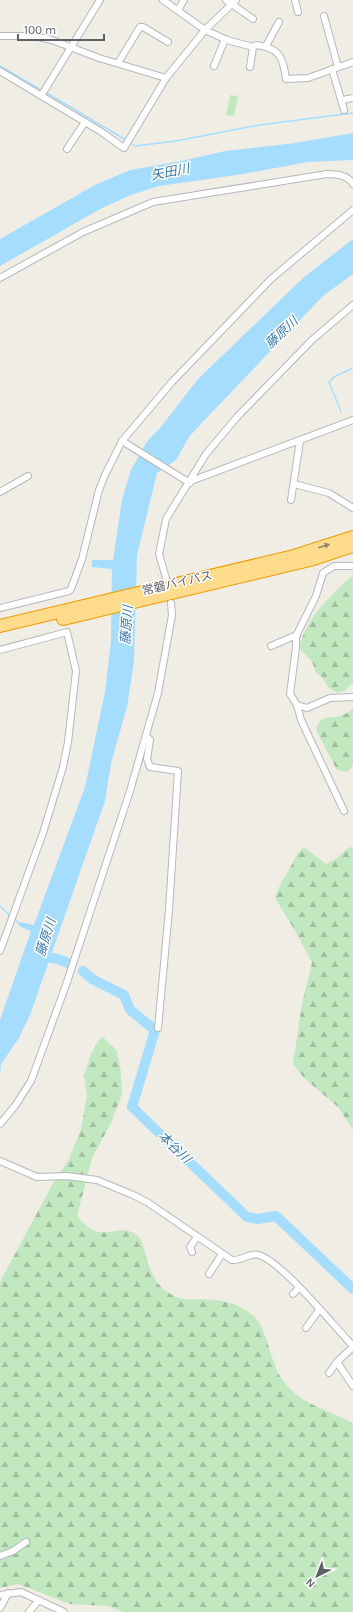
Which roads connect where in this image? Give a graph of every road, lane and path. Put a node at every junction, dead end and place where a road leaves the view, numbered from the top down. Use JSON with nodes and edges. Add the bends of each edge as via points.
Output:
{"nodes":[{"id":1,"x":100,"y":0,"type":"edge"},
{"id":2,"x":163,"y":0,"type":"edge"},
{"id":3,"x":184,"y":0,"type":"edge"},
{"id":4,"x":295,"y":0,"type":"edge"},
{"id":5,"x":231,"y":1,"type":"edge"},
{"id":6,"x":178,"y":10,"type":"junction"},
{"id":7,"x":298,"y":12,"type":"dead end"},
{"id":8,"x":324,"y":16,"type":"dead end"},
{"id":9,"x":253,"y":19,"type":"dead end"},
{"id":10,"x":278,"y":22,"type":"dead end"},
{"id":11,"x":205,"y":30,"type":"junction"},
{"id":12,"x":0,"y":36,"type":"edge"},
{"id":13,"x":225,"y":39,"type":"junction"},
{"id":14,"x":168,"y":42,"type":"dead end"},
{"id":15,"x":266,"y":46,"type":"junction"},
{"id":16,"x":71,"y":47,"type":"junction"},
{"id":17,"x":253,"y":47,"type":"junction"},
{"id":18,"x":353,"y":62,"type":"edge"},
{"id":19,"x":118,"y":63,"type":"junction"},
{"id":20,"x":214,"y":66,"type":"dead end"},
{"id":21,"x":250,"y":67,"type":"dead end"},
{"id":22,"x":335,"y":68,"type":"junction"},
{"id":23,"x":0,"y":71,"type":"edge"},
{"id":24,"x":166,"y":78,"type":"junction"},
{"id":25,"x":41,"y":96,"type":"junction"},
{"id":26,"x":353,"y":98,"type":"edge"},
{"id":27,"x":342,"y":100,"type":"junction"},
{"id":28,"x":344,"y":110,"type":"dead end"},
{"id":29,"x":85,"y":122,"type":"junction"},
{"id":30,"x":68,"y":149,"type":"dead end"},
{"id":31,"x":353,"y":184,"type":"edge"},
{"id":32,"x":353,"y":210,"type":"edge"},
{"id":33,"x":0,"y":278,"type":"edge"},
{"id":34,"x":353,"y":305,"type":"edge"},
{"id":35,"x":353,"y":420,"type":"edge"},
{"id":36,"x":122,"y":441,"type":"junction"},
{"id":37,"x":300,"y":441,"type":"junction"},
{"id":38,"x":28,"y":476,"type":"dead end"},
{"id":39,"x":190,"y":482,"type":"junction"},
{"id":40,"x":294,"y":484,"type":"junction"},
{"id":41,"x":0,"y":492,"type":"edge"},
{"id":42,"x":292,"y":500,"type":"dead end"},
{"id":43,"x":353,"y":508,"type":"edge"},
{"id":44,"x":353,"y":537,"type":"edge"},
{"id":45,"x":353,"y":546,"type":"edge"},
{"id":46,"x":353,"y":566,"type":"edge"},
{"id":47,"x":166,"y":591,"type":"junction"},
{"id":48,"x":0,"y":608,"type":"edge"},
{"id":49,"x":83,"y":611,"type":"junction"},
{"id":50,"x":0,"y":626,"type":"edge"},
{"id":51,"x":0,"y":634,"type":"edge"},
{"id":52,"x":297,"y":634,"type":"junction"},
{"id":53,"x":271,"y":646,"type":"dead end"},
{"id":54,"x":0,"y":650,"type":"edge"},
{"id":55,"x":353,"y":697,"type":"edge"},
{"id":56,"x":297,"y":705,"type":"junction"},
{"id":57,"x":146,"y":735,"type":"junction"},
{"id":58,"x":344,"y":811,"type":"dead end"},
{"id":59,"x":0,"y":951,"type":"edge"},
{"id":60,"x":158,"y":1028,"type":"dead end"},
{"id":61,"x":0,"y":1124,"type":"edge"},
{"id":62,"x":0,"y":1161,"type":"edge"},
{"id":63,"x":197,"y":1237,"type":"junction"},
{"id":64,"x":192,"y":1252,"type":"dead end"},
{"id":65,"x":222,"y":1254,"type":"junction"},
{"id":66,"x":209,"y":1274,"type":"dead end"},
{"id":67,"x":299,"y":1288,"type":"junction"},
{"id":68,"x":293,"y":1294,"type":"dead end"},
{"id":69,"x":319,"y":1310,"type":"junction"},
{"id":70,"x":306,"y":1328,"type":"dead end"},
{"id":71,"x":353,"y":1347,"type":"edge"},
{"id":72,"x":337,"y":1362,"type":"junction"},
{"id":73,"x":329,"y":1373,"type":"dead end"},
{"id":74,"x":353,"y":1386,"type":"edge"},
{"id":75,"x":26,"y":1542,"type":"dead end"},
{"id":76,"x":0,"y":1556,"type":"edge"},
{"id":77,"x":8,"y":1593,"type":"junction"},
{"id":78,"x":0,"y":1595,"type":"edge"},
{"id":79,"x":39,"y":1600,"type":"junction"},
{"id":80,"x":0,"y":1608,"type":"edge"},
{"id":81,"x":29,"y":1612,"type":"edge"},
{"id":82,"x":63,"y":1612,"type":"edge"}],
"edges":[{"from":1,"to":16,"type":"street"},
{"from":2,"to":6,"type":"street"},
{"from":3,"to":6,"type":"street"},
{"from":4,"to":7,"type":"street"},
{"from":5,"to":9,"type":"street"},
{"from":5,"to":11,"type":"street"},
{"from":6,"to":11,"type":"street"},
{"from":8,"to":22,"type":"street"},
{"from":10,"to":15,"type":"street"},
{"from":11,"to":13,"type":"street"},
{"from":11,"to":24,"type":"street"},
{"from":12,"to":16,"type":"street","via":[[34,36]]},
{"from":13,"to":17,"type":"street"},
{"from":13,"to":20,"type":"street"},
{"from":14,"to":19,"type":"street","via":[[140,27]]},
{"from":15,"to":17,"type":"street"},
{"from":15,"to":22,"type":"street","via":[[280,55],[286,79],[308,78]]},
{"from":16,"to":19,"type":"street"},
{"from":16,"to":25,"type":"street"},
{"from":17,"to":21,"type":"street"},
{"from":18,"to":22,"type":"street"},
{"from":19,"to":24,"type":"street"},
{"from":22,"to":27,"type":"street"},
{"from":23,"to":25,"type":"street"},
{"from":24,"to":29,"type":"street","via":[[124,148]]},
{"from":25,"to":29,"type":"street"},
{"from":26,"to":27,"type":"street"},
{"from":27,"to":28,"type":"street"},
{"from":29,"to":30,"type":"street"},
{"from":31,"to":33,"type":"street","via":[[350,179],[340,174],[328,174],[153,202],[83,232]]},
{"from":32,"to":36,"type":"street","via":[[272,279],[172,382]]},
{"from":34,"to":39,"type":"street","via":[[317,335],[237,417],[206,454]]},
{"from":35,"to":37,"type":"street"},
{"from":36,"to":39,"type":"street"},
{"from":36,"to":48,"type":"street","via":[[99,490],[72,589]]},
{"from":37,"to":39,"type":"street"},
{"from":37,"to":40,"type":"street"},
{"from":38,"to":41,"type":"street"},
{"from":39,"to":47,"type":"street","via":[[170,511],[164,527],[159,554]]},
{"from":40,"to":42,"type":"street"},
{"from":40,"to":43,"type":"street","via":[[329,493]]},
{"from":47,"to":44,"type":"highway","name":"常磐バイパス","one_way":true},
{"from":45,"to":47,"type":"highway","name":"常磐バイパス","via":[[310,560]]},
{"from":46,"to":52,"type":"street","via":[[334,566],[323,573],[316,596]]},
{"from":47,"to":49,"type":"highway","name":"常磐バイパス"},
{"from":47,"to":57,"type":"street","via":[[172,615],[158,693]]},
{"from":49,"to":50,"type":"highway","name":"常磐バイパス"},
{"from":49,"to":51,"type":"highway","name":"常磐バイパス"},
{"from":52,"to":53,"type":"street"},
{"from":52,"to":56,"type":"street","via":[[290,694]]},
{"from":54,"to":59,"type":"street","via":[[67,632],[76,671],[63,766],[44,833]]},
{"from":55,"to":56,"type":"street","via":[[330,698],[311,708]]},
{"from":56,"to":58,"type":"street","via":[[301,720]]},
{"from":57,"to":60,"type":"street","via":[[150,740],[147,759],[150,767],[178,771]]},
{"from":57,"to":61,"type":"street","via":[[130,791],[43,1050],[31,1081],[16,1106]]},
{"from":62,"to":63,"type":"street","via":[[37,1177],[66,1176],[97,1180],[140,1198]]},
{"from":63,"to":64,"type":"street","via":[[190,1247]]},
{"from":63,"to":65,"type":"street"},
{"from":65,"to":66,"type":"street"},
{"from":65,"to":67,"type":"street","via":[[237,1261],[253,1254],[259,1255]]},
{"from":67,"to":68,"type":"street"},
{"from":67,"to":69,"type":"street"},
{"from":69,"to":70,"type":"street"},
{"from":69,"to":71,"type":"street"},
{"from":71,"to":72,"type":"street"},
{"from":72,"to":73,"type":"street"},
{"from":72,"to":74,"type":"street"},
{"from":75,"to":76,"type":"street","via":[[14,1551]]},
{"from":77,"to":78,"type":"street"},
{"from":77,"to":79,"type":"street","via":[[21,1592]]},
{"from":77,"to":80,"type":"street"},
{"from":79,"to":81,"type":"street"},
{"from":79,"to":82,"type":"street"}]}
